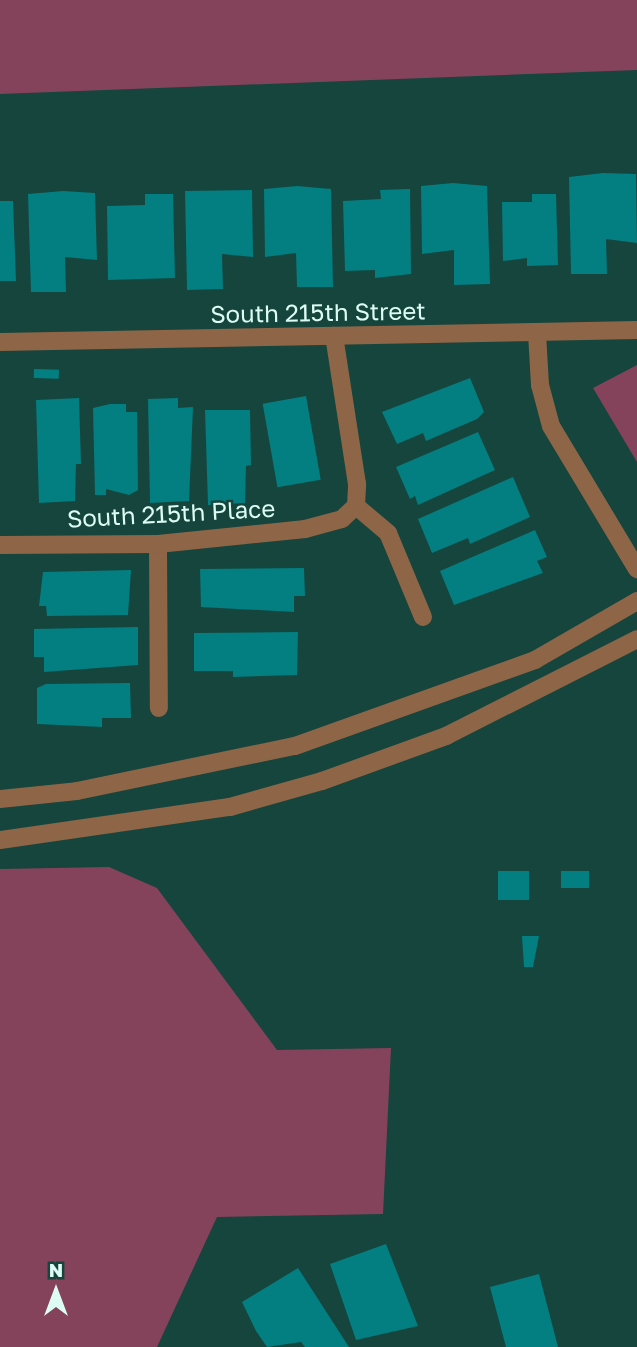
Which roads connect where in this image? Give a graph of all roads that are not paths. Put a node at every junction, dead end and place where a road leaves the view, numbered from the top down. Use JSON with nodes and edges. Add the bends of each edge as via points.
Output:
{"nodes":[{"id":1,"x":637,"y":330,"type":"edge"},
{"id":2,"x":537,"y":333,"type":"junction"},
{"id":3,"x":334,"y":335,"type":"junction"},
{"id":4,"x":0,"y":342,"type":"edge"},
{"id":5,"x":356,"y":506,"type":"junction"},
{"id":6,"x":158,"y":544,"type":"junction"},
{"id":7,"x":0,"y":545,"type":"edge"},
{"id":8,"x":637,"y":569,"type":"edge"},
{"id":9,"x":637,"y":601,"type":"edge"},
{"id":10,"x":423,"y":617,"type":"dead end"},
{"id":11,"x":637,"y":639,"type":"edge"},
{"id":12,"x":159,"y":708,"type":"dead end"},
{"id":13,"x":0,"y":799,"type":"edge"},
{"id":14,"x":0,"y":841,"type":"edge"}],
"edges":[{"from":1,"to":2,"type":"street","name":"South 215th Street"},
{"from":2,"to":3,"type":"street","name":"South 215th Street"},
{"from":2,"to":8,"type":"street","via":[[540,385],[551,426]]},
{"from":3,"to":4,"type":"street","name":"South 215th Street"},
{"from":3,"to":5,"type":"street"},
{"from":5,"to":6,"type":"street","name":"South 215th Place","via":[[342,519],[305,529]]},
{"from":5,"to":10,"type":"street","via":[[388,533]]},
{"from":6,"to":7,"type":"street","name":"South 215th Place"},
{"from":6,"to":12,"type":"street"},
{"from":9,"to":13,"type":"street","via":[[535,660],[295,746],[77,791]]},
{"from":11,"to":14,"type":"street","via":[[446,736],[322,781],[230,807]]}]}
